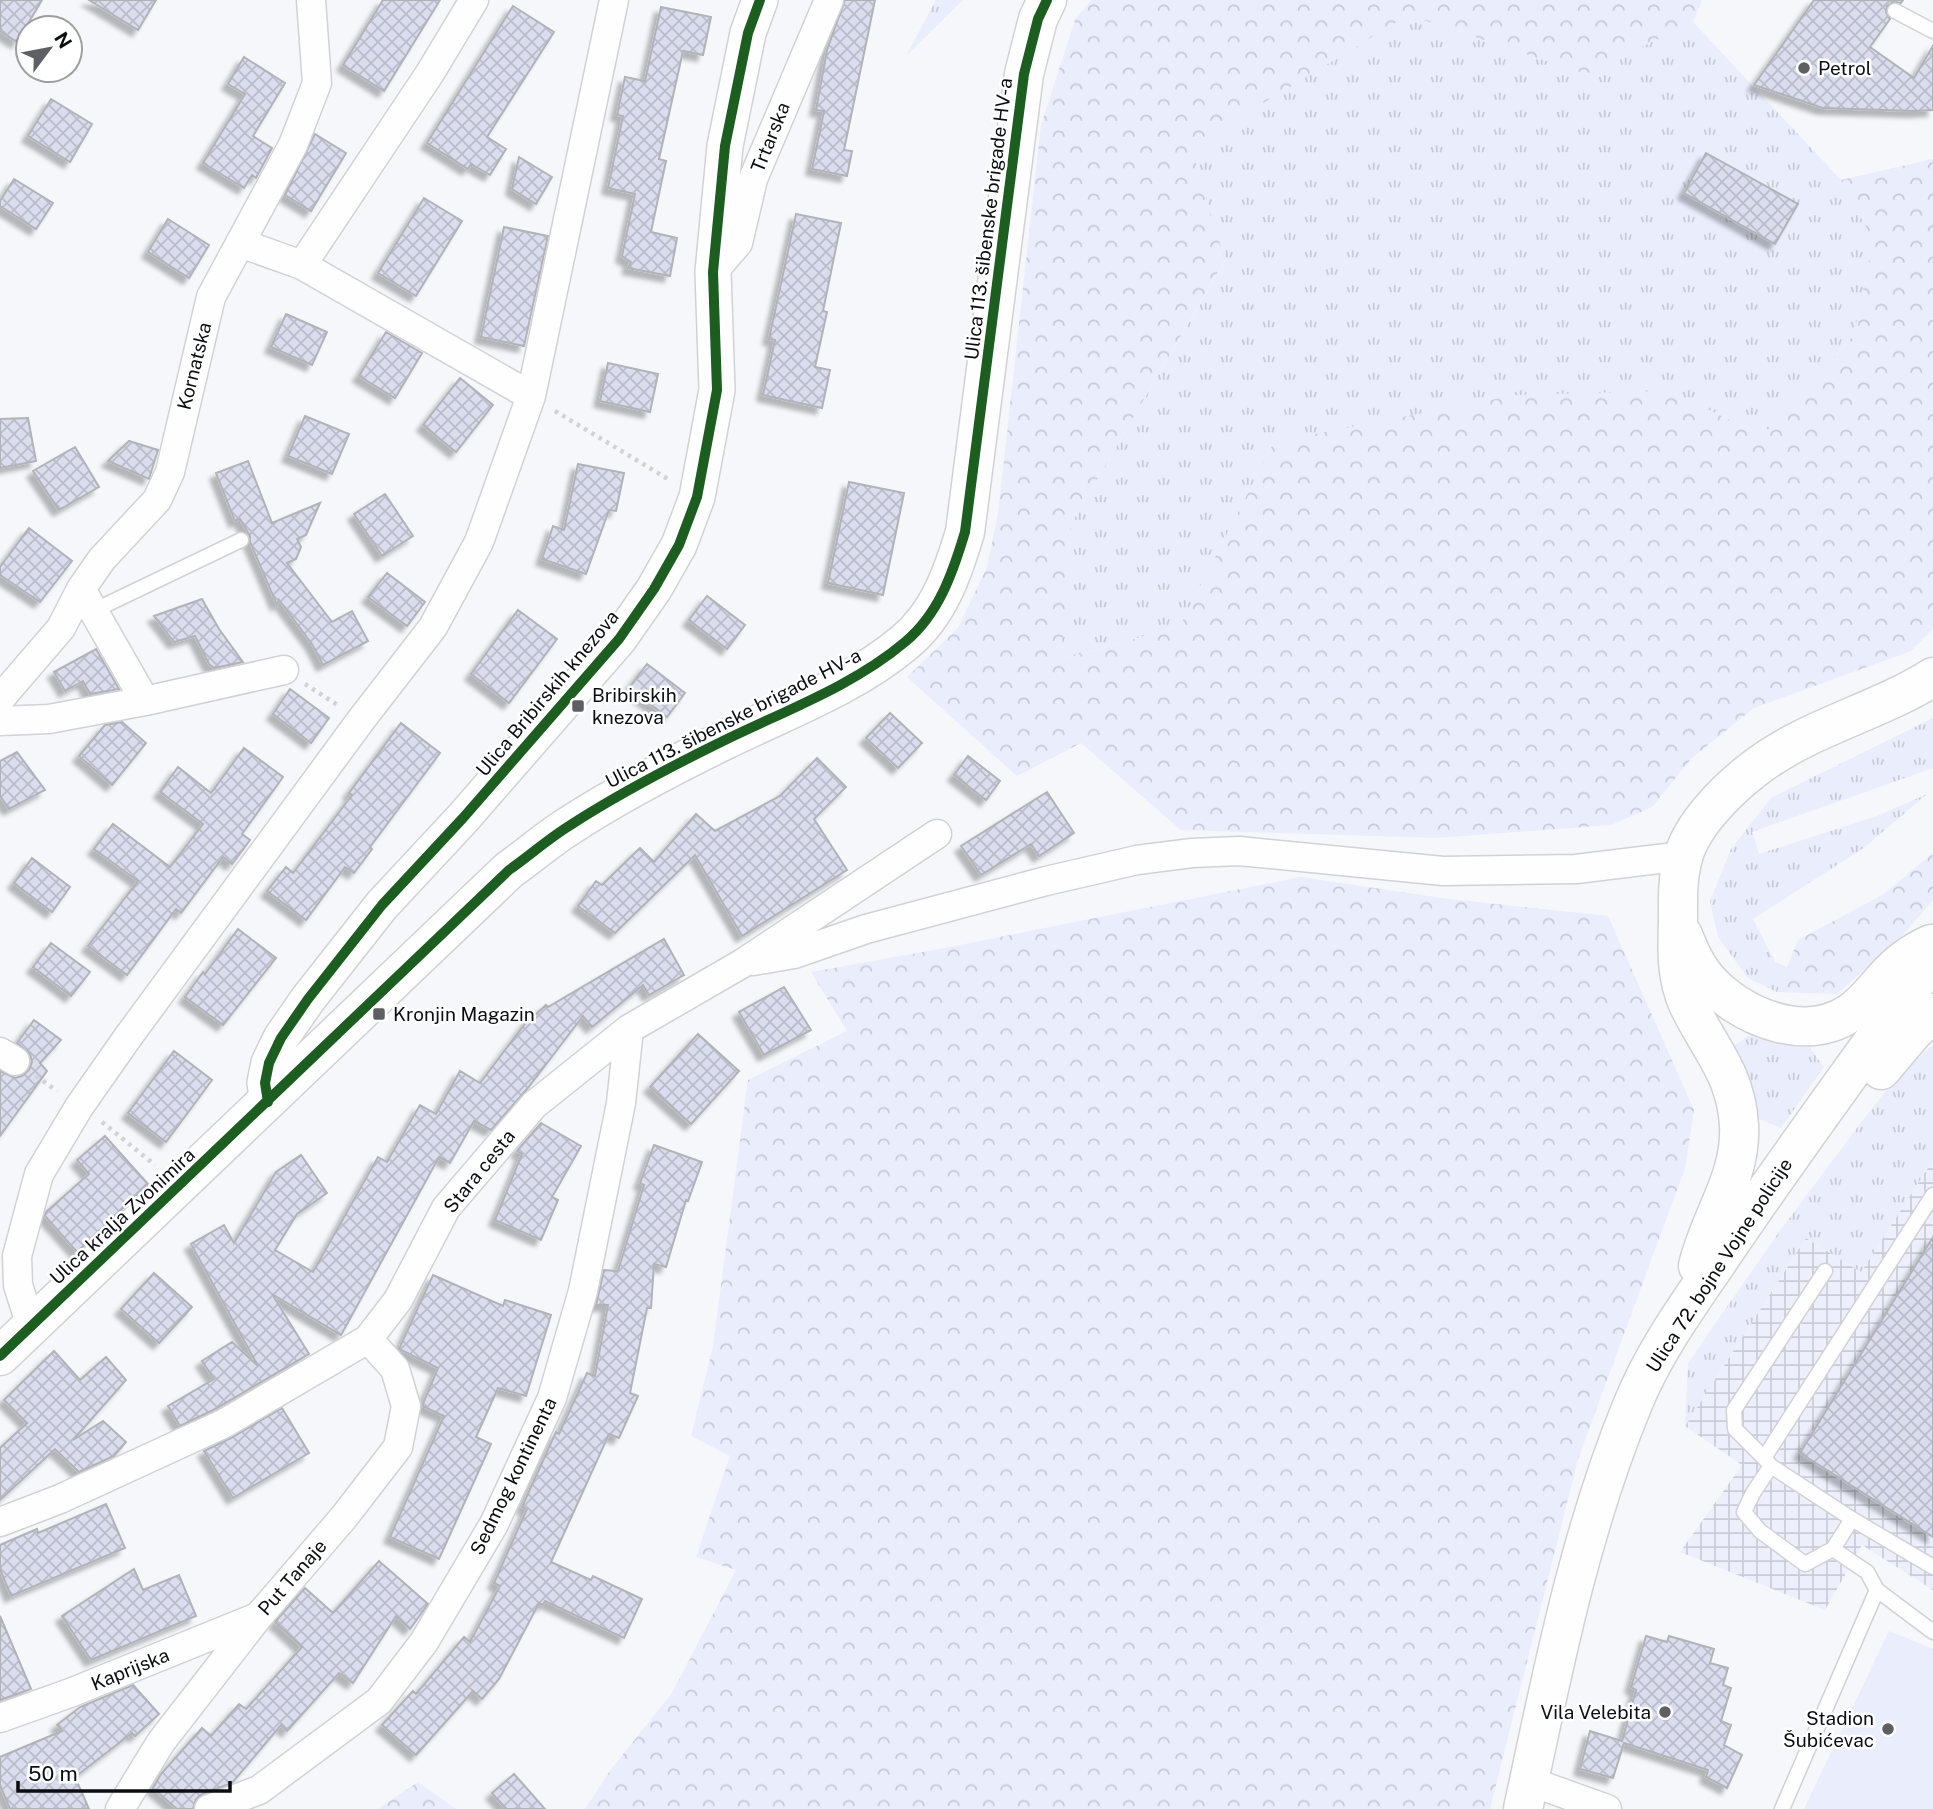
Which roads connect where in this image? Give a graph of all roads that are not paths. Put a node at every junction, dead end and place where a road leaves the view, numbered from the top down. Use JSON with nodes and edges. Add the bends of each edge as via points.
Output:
{"nodes":[{"id":1,"x":311,"y":0,"type":"edge"},
{"id":2,"x":474,"y":0,"type":"edge"},
{"id":3,"x":614,"y":0,"type":"edge"},
{"id":4,"x":760,"y":0,"type":"edge"},
{"id":5,"x":829,"y":0,"type":"edge"},
{"id":6,"x":1047,"y":0,"type":"edge"},
{"id":7,"x":1895,"y":11,"type":"dead end"},
{"id":8,"x":1933,"y":31,"type":"edge"},
{"id":9,"x":240,"y":243,"type":"junction"},
{"id":10,"x":302,"y":265,"type":"junction"},
{"id":11,"x":713,"y":272,"type":"junction"},
{"id":12,"x":531,"y":396,"type":"junction"},
{"id":13,"x":241,"y":540,"type":"dead end"},
{"id":14,"x":87,"y":600,"type":"junction"},
{"id":15,"x":284,"y":670,"type":"road end"},
{"id":16,"x":1933,"y":677,"type":"edge"},
{"id":17,"x":0,"y":699,"type":"edge"},
{"id":18,"x":145,"y":701,"type":"junction"},
{"id":19,"x":0,"y":721,"type":"edge"},
{"id":20,"x":937,"y":834,"type":"dead end"},
{"id":21,"x":1683,"y":856,"type":"junction"},
{"id":22,"x":1678,"y":924,"type":"junction"},
{"id":23,"x":1933,"y":943,"type":"edge"},
{"id":24,"x":1933,"y":959,"type":"edge"},
{"id":25,"x":743,"y":963,"type":"junction"},
{"id":26,"x":1933,"y":1013,"type":"edge"},
{"id":27,"x":629,"y":1029,"type":"junction"},
{"id":28,"x":268,"y":1102,"type":"junction"},
{"id":29,"x":1799,"y":1143,"type":"junction"},
{"id":30,"x":1933,"y":1195,"type":"edge"},
{"id":31,"x":1825,"y":1270,"type":"dead end"},
{"id":32,"x":1701,"y":1287,"type":"junction"},
{"id":33,"x":31,"y":1326,"type":"junction"},
{"id":34,"x":368,"y":1339,"type":"junction"},
{"id":35,"x":0,"y":1356,"type":"edge"},
{"id":36,"x":1768,"y":1462,"type":"junction"},
{"id":37,"x":1852,"y":1519,"type":"junction"},
{"id":38,"x":0,"y":1522,"type":"edge"},
{"id":39,"x":1833,"y":1549,"type":"junction"},
{"id":40,"x":1933,"y":1567,"type":"edge"},
{"id":41,"x":1877,"y":1590,"type":"junction"},
{"id":42,"x":258,"y":1617,"type":"junction"},
{"id":43,"x":1933,"y":1632,"type":"edge"},
{"id":44,"x":0,"y":1718,"type":"edge"},
{"id":45,"x":1526,"y":1795,"type":"edge"},
{"id":46,"x":120,"y":1809,"type":"edge"},
{"id":47,"x":209,"y":1809,"type":"edge"},
{"id":48,"x":1606,"y":1809,"type":"edge"},
{"id":49,"x":1782,"y":1809,"type":"edge"}],
"edges":[{"from":1,"to":9,"type":"street","name":"Kornatska","via":[[317,83],[293,145]]},
{"from":2,"to":10,"type":"street"},
{"from":3,"to":12,"type":"street"},
{"from":4,"to":11,"type":"street","name":"Ulica Bribirskih knezova","via":[[748,33],[725,146]]},
{"from":5,"to":11,"type":"street","name":"Trtarska","via":[[753,179],[738,243]]},
{"from":6,"to":28,"type":"main road","name":"Ulica 113. šibenske brigade HV-a","via":[[1024,74],[965,532],[953,574],[934,609],[907,641],[858,676],[671,767],[567,827],[509,870]]},
{"from":7,"to":8,"type":"lane"},
{"from":9,"to":10,"type":"street"},
{"from":9,"to":14,"type":"street","name":"Kornatska","via":[[211,298],[170,472],[157,500],[102,559]]},
{"from":10,"to":12,"type":"street"},
{"from":11,"to":28,"type":"street","name":"Ulica Bribirskih knezova","via":[[717,390],[697,497],[679,545],[619,639],[382,905],[308,999],[269,1063]]},
{"from":12,"to":33,"type":"street","via":[[478,542],[433,627],[79,1107],[39,1174],[17,1256],[18,1285]]},
{"from":13,"to":14,"type":"lane"},
{"from":14,"to":17,"type":"street","name":"Kornatska"},
{"from":14,"to":18,"type":"street"},
{"from":15,"to":18,"type":"street"},
{"from":16,"to":21,"type":"main road","via":[[1794,742],[1756,767],[1727,792]]},
{"from":18,"to":19,"type":"street","via":[[49,719]]},
{"from":20,"to":25,"type":"street","name":"Stara cesta"},
{"from":21,"to":22,"type":"main road","via":[[1677,888]]},
{"from":21,"to":25,"type":"street","via":[[1576,869],[1443,871],[1239,851],[1192,853],[1136,860],[1046,881],[866,929],[794,954]]},
{"from":22,"to":23,"type":"main road","via":[[1705,977],[1727,999],[1760,1018],[1793,1026],[1828,1024],[1850,1014],[1902,961]]},
{"from":22,"to":32,"type":"main road","via":[[1679,977],[1688,1004],[1723,1063],[1739,1125],[1737,1157],[1727,1192],[1702,1248],[1698,1266]]},
{"from":24,"to":29,"type":"main road","name":"Ulica 72. bojne Vojne policije"},
{"from":25,"to":27,"type":"street","name":"Stara cesta"},
{"from":26,"to":29,"type":"main road","via":[[1841,1117]]},
{"from":27,"to":34,"type":"street","name":"Stara cesta","via":[[534,1105],[446,1208],[398,1300]]},
{"from":27,"to":47,"type":"street","name":"Sedmog kontinenta","via":[[621,1103],[583,1291],[552,1398],[494,1524],[424,1642],[379,1701],[259,1790]]},
{"from":28,"to":33,"type":"main road","name":"Ulica kralja Zvonimira"},
{"from":29,"to":32,"type":"main road","name":"Ulica 72. bojne Vojne policije"},
{"from":30,"to":36,"type":"lane"},
{"from":31,"to":36,"type":"lane","via":[[1734,1410],[1735,1429]]},
{"from":32,"to":45,"type":"main road","name":"Ulica 72. bojne Vojne policije","via":[[1658,1352],[1632,1405],[1613,1460],[1558,1650]]},
{"from":33,"to":35,"type":"main road","name":"Ulica kralja Zvonimira"},
{"from":34,"to":38,"type":"street","name":"Stara cesta","via":[[223,1424]]},
{"from":34,"to":42,"type":"street","name":"Put Tanaje","via":[[395,1368],[406,1406],[398,1447]]},
{"from":36,"to":37,"type":"lane"},
{"from":36,"to":39,"type":"lane","via":[[1744,1512],[1760,1531],[1805,1564]]},
{"from":37,"to":39,"type":"lane"},
{"from":37,"to":40,"type":"lane"},
{"from":39,"to":41,"type":"lane","via":[[1867,1572]]},
{"from":41,"to":43,"type":"lane"},
{"from":41,"to":49,"type":"lane"},
{"from":42,"to":44,"type":"street","name":"Kaprijska"},
{"from":42,"to":46,"type":"street","name":"Put Tanaje","via":[[161,1742]]},
{"from":45,"to":48,"type":"street"}]}
